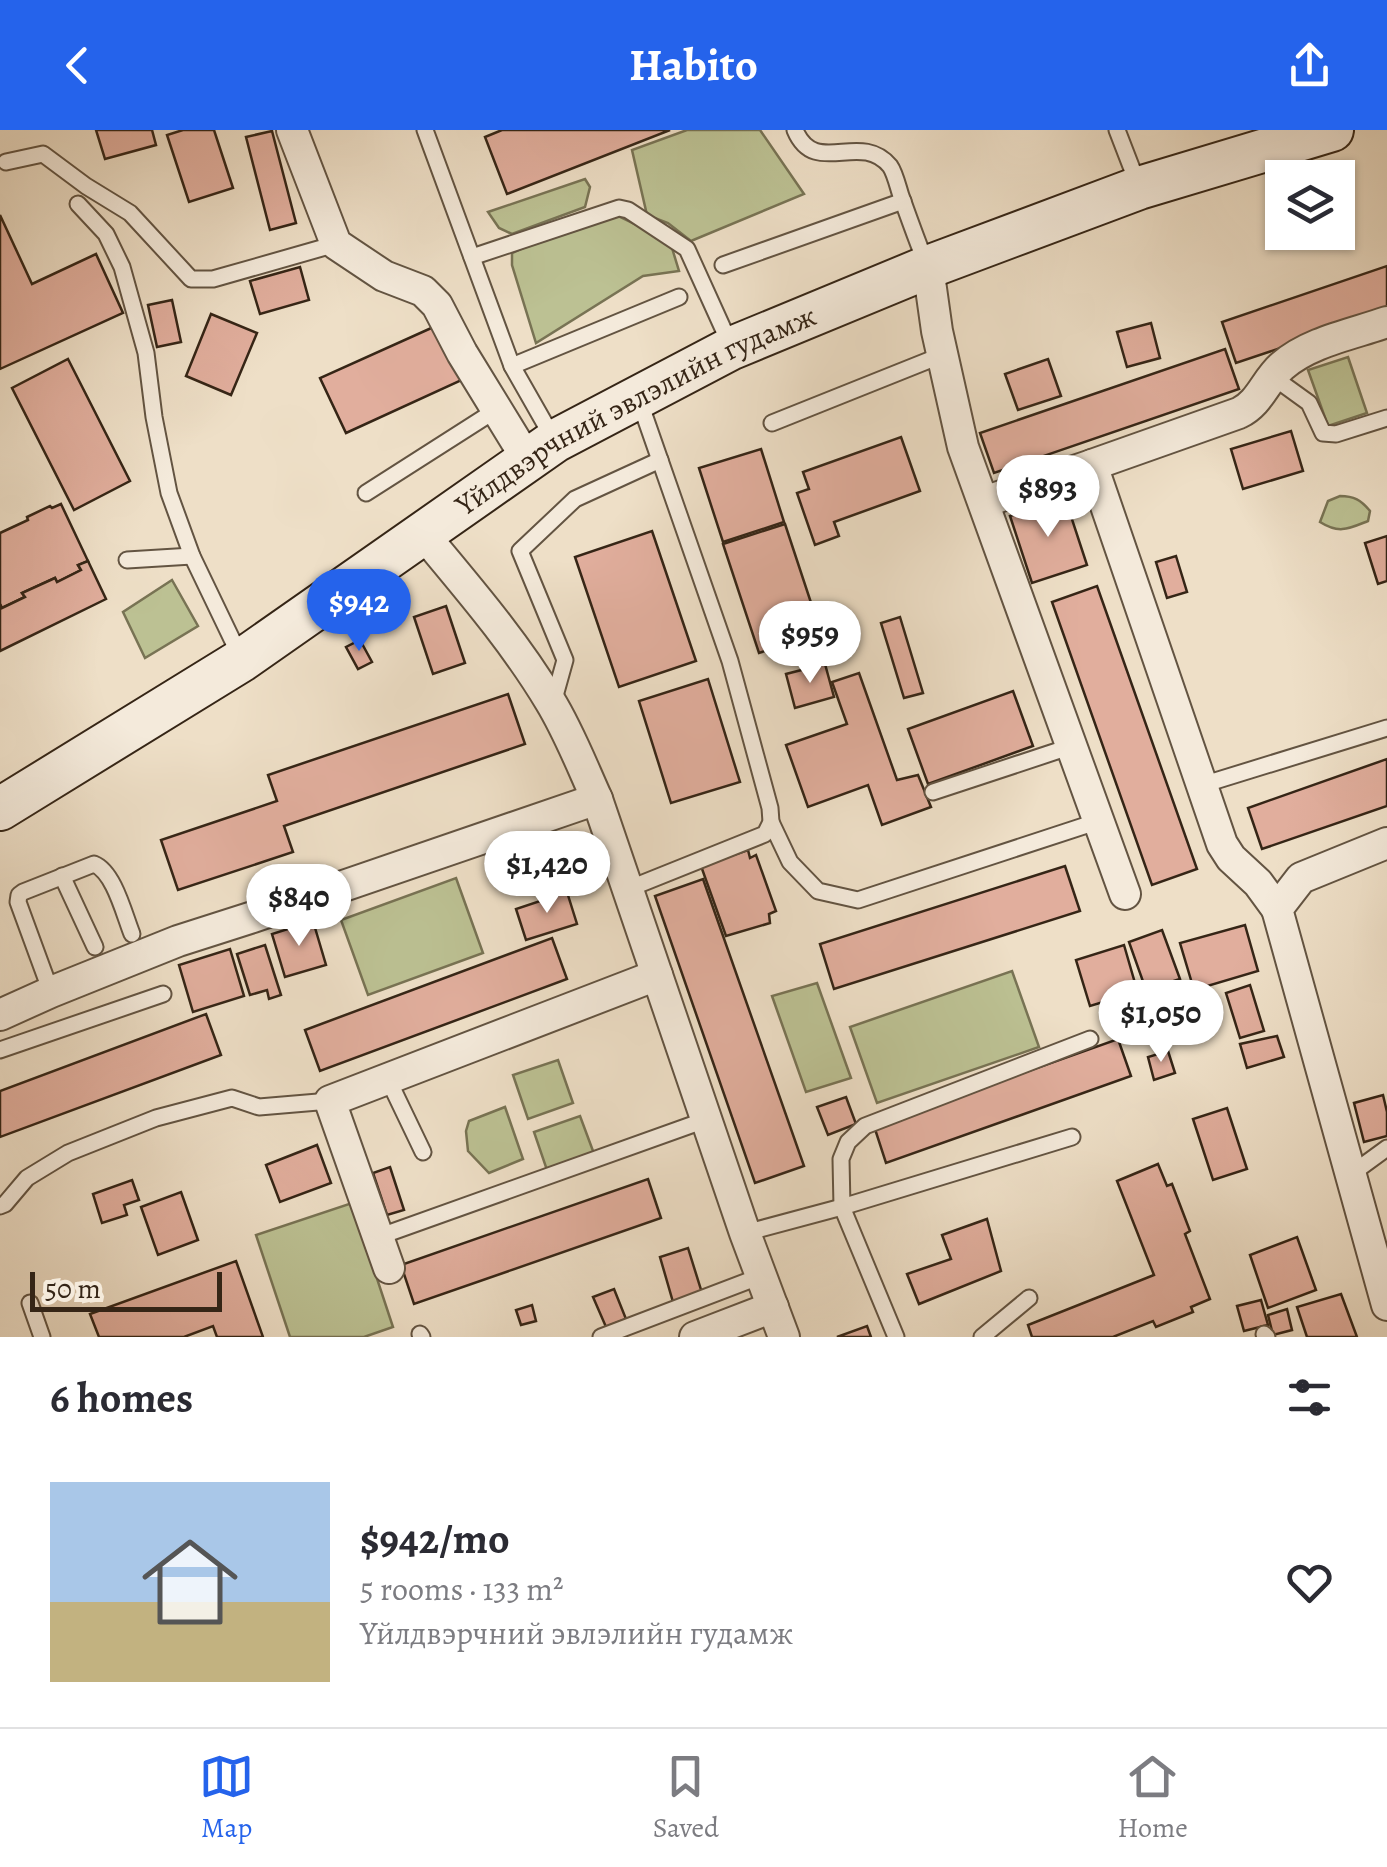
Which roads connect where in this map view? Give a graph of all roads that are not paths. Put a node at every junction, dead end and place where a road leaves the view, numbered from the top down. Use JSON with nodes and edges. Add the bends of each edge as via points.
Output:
{"nodes":[{"id":1,"x":292,"y":130,"type":"edge"},
{"id":2,"x":796,"y":130,"type":"edge"},
{"id":3,"x":1117,"y":130,"type":"edge"},
{"id":4,"x":1332,"y":130,"type":"edge"},
{"id":5,"x":427,"y":131,"type":"edge"},
{"id":6,"x":6,"y":162,"type":"dead end"},
{"id":7,"x":1140,"y":188,"type":"junction"},
{"id":8,"x":903,"y":201,"type":"junction"},
{"id":9,"x":78,"y":204,"type":"dead end"},
{"id":10,"x":336,"y":244,"type":"junction"},
{"id":11,"x":472,"y":257,"type":"junction"},
{"id":12,"x":723,"y":265,"type":"dead end"},
{"id":13,"x":928,"y":267,"type":"junction"},
{"id":14,"x":679,"y":297,"type":"dead end"},
{"id":15,"x":1387,"y":322,"type":"edge"},
{"id":16,"x":732,"y":348,"type":"junction"},
{"id":17,"x":942,"y":355,"type":"junction"},
{"id":18,"x":512,"y":366,"type":"junction"},
{"id":19,"x":1272,"y":377,"type":"junction"},
{"id":20,"x":638,"y":397,"type":"junction"},
{"id":21,"x":496,"y":410,"type":"junction"},
{"id":22,"x":1387,"y":418,"type":"edge"},
{"id":23,"x":772,"y":423,"type":"dead end"},
{"id":24,"x":541,"y":450,"type":"junction"},
{"id":25,"x":660,"y":460,"type":"junction"},
{"id":26,"x":1092,"y":465,"type":"junction"},
{"id":27,"x":366,"y":493,"type":"dead end"},
{"id":28,"x":984,"y":502,"type":"junction"},
{"id":29,"x":424,"y":534,"type":"junction"},
{"id":30,"x":192,"y":556,"type":"junction"},
{"id":31,"x":127,"y":560,"type":"dead end"},
{"id":32,"x":242,"y":660,"type":"junction"},
{"id":33,"x":553,"y":705,"type":"junction"},
{"id":34,"x":1387,"y":728,"type":"edge"},
{"id":35,"x":1072,"y":746,"type":"junction"},
{"id":36,"x":1202,"y":785,"type":"junction"},
{"id":37,"x":933,"y":792,"type":"dead end"},
{"id":38,"x":596,"y":799,"type":"junction"},
{"id":39,"x":0,"y":809,"type":"edge"},
{"id":40,"x":771,"y":822,"type":"junction"},
{"id":41,"x":1099,"y":822,"type":"junction"},
{"id":42,"x":1387,"y":843,"type":"edge"},
{"id":43,"x":62,"y":876,"type":"junction"},
{"id":44,"x":628,"y":888,"type":"junction"},
{"id":45,"x":1126,"y":894,"type":"dead end"},
{"id":46,"x":1277,"y":909,"type":"junction"},
{"id":47,"x":132,"y":934,"type":"dead end"},
{"id":48,"x":95,"y":947,"type":"dead end"},
{"id":49,"x":657,"y":975,"type":"junction"},
{"id":50,"x":51,"y":992,"type":"junction"},
{"id":51,"x":163,"y":994,"type":"dead end"},
{"id":52,"x":0,"y":1015,"type":"edge"},
{"id":53,"x":1090,"y":1039,"type":"dead end"},
{"id":54,"x":0,"y":1050,"type":"edge"},
{"id":55,"x":388,"y":1079,"type":"junction"},
{"id":56,"x":330,"y":1101,"type":"junction"},
{"id":57,"x":708,"y":1118,"type":"junction"},
{"id":58,"x":1072,"y":1136,"type":"dead end"},
{"id":59,"x":1387,"y":1148,"type":"edge"},
{"id":60,"x":423,"y":1152,"type":"dead end"},
{"id":61,"x":1350,"y":1176,"type":"junction"},
{"id":62,"x":0,"y":1206,"type":"edge"},
{"id":63,"x":842,"y":1206,"type":"junction"},
{"id":64,"x":745,"y":1232,"type":"junction"},
{"id":65,"x":378,"y":1236,"type":"junction"},
{"id":66,"x":389,"y":1268,"type":"dead end"},
{"id":67,"x":761,"y":1276,"type":"junction"},
{"id":68,"x":1029,"y":1298,"type":"dead end"},
{"id":69,"x":30,"y":1303,"type":"dead end"},
{"id":70,"x":1387,"y":1304,"type":"edge"},
{"id":71,"x":773,"y":1307,"type":"junction"},
{"id":72,"x":42,"y":1337,"type":"edge"},
{"id":73,"x":601,"y":1337,"type":"edge"},
{"id":74,"x":694,"y":1337,"type":"edge"},
{"id":75,"x":784,"y":1337,"type":"edge"},
{"id":76,"x":896,"y":1337,"type":"edge"},
{"id":77,"x":982,"y":1337,"type":"edge"}],
"edges":[{"from":1,"to":10,"type":"street"},
{"from":2,"to":8,"type":"lane","via":[[807,149],[859,146],[876,154],[890,165]]},
{"from":3,"to":7,"type":"lane"},
{"from":4,"to":7,"type":"main road","name":"Үйлдвэрчний эвлэлийн гудамж"},
{"from":5,"to":11,"type":"lane"},
{"from":6,"to":10,"type":"lane","via":[[43,154],[130,213],[191,279],[213,279]]},
{"from":7,"to":13,"type":"main road","name":"Үйлдвэрчний эвлэлийн гудамж"},
{"from":8,"to":12,"type":"lane"},
{"from":8,"to":13,"type":"lane"},
{"from":9,"to":30,"type":"lane","via":[[106,234],[122,267],[146,353],[169,493]]},
{"from":10,"to":21,"type":"street","via":[[437,305]]},
{"from":11,"to":16,"type":"lane","via":[[628,210],[687,249]]},
{"from":11,"to":18,"type":"lane"},
{"from":13,"to":16,"type":"main road","name":"Үйлдвэрчний эвлэлийн гудамж"},
{"from":13,"to":17,"type":"street"},
{"from":14,"to":18,"type":"lane"},
{"from":15,"to":19,"type":"street","via":[[1306,352]]},
{"from":16,"to":20,"type":"main road","name":"Үйлдвэрчний эвлэлийн гудамж"},
{"from":17,"to":23,"type":"lane"},
{"from":17,"to":28,"type":"street"},
{"from":18,"to":24,"type":"lane"},
{"from":19,"to":22,"type":"lane","via":[[1309,404],[1323,433]]},
{"from":19,"to":26,"type":"street","via":[[1239,413]]},
{"from":20,"to":24,"type":"main road","name":"Үйлдвэрчний эвлэлийн гудамж"},
{"from":20,"to":25,"type":"lane"},
{"from":21,"to":24,"type":"street"},
{"from":21,"to":27,"type":"lane"},
{"from":24,"to":29,"type":"main road","name":"Үйлдвэрчний эвлэлийн гудамж"},
{"from":25,"to":33,"type":"lane","via":[[575,500],[520,551],[565,660]]},
{"from":25,"to":40,"type":"lane","via":[[730,661]]},
{"from":26,"to":28,"type":"street"},
{"from":26,"to":36,"type":"street"},
{"from":28,"to":35,"type":"street"},
{"from":29,"to":32,"type":"main road","name":"Үйлдвэрчний эвлэлийн гудамж"},
{"from":29,"to":33,"type":"street"},
{"from":30,"to":31,"type":"lane"},
{"from":30,"to":32,"type":"lane"},
{"from":32,"to":39,"type":"main road","name":"Үйлдвэрчний эвлэлийн гудамж"},
{"from":33,"to":38,"type":"street"},
{"from":34,"to":36,"type":"lane"},
{"from":35,"to":37,"type":"lane"},
{"from":35,"to":41,"type":"street"},
{"from":36,"to":46,"type":"street","via":[[1226,852]]},
{"from":38,"to":44,"type":"street"},
{"from":38,"to":50,"type":"street","via":[[178,940]]},
{"from":40,"to":41,"type":"lane","via":[[790,862],[818,891],[858,900]]},
{"from":40,"to":44,"type":"lane","via":[[765,834]]},
{"from":41,"to":45,"type":"street"},
{"from":42,"to":46,"type":"street","via":[[1301,878]]},
{"from":43,"to":47,"type":"lane","via":[[101,866]]},
{"from":43,"to":48,"type":"lane"},
{"from":43,"to":50,"type":"lane","via":[[23,892],[18,902]]},
{"from":44,"to":49,"type":"street"},
{"from":46,"to":61,"type":"street"},
{"from":49,"to":55,"type":"street"},
{"from":49,"to":57,"type":"street"},
{"from":50,"to":52,"type":"street"},
{"from":51,"to":54,"type":"lane"},
{"from":53,"to":63,"type":"lane","via":[[865,1126],[841,1159]]},
{"from":55,"to":56,"type":"street"},
{"from":55,"to":60,"type":"lane"},
{"from":56,"to":62,"type":"lane","via":[[259,1107],[232,1098],[156,1118],[68,1153],[27,1178]]},
{"from":56,"to":65,"type":"street"},
{"from":57,"to":64,"type":"street"},
{"from":57,"to":65,"type":"lane"},
{"from":58,"to":63,"type":"lane"},
{"from":59,"to":61,"type":"lane"},
{"from":61,"to":70,"type":"street","via":[[1369,1222]]},
{"from":63,"to":64,"type":"lane"},
{"from":63,"to":76,"type":"lane"},
{"from":64,"to":67,"type":"street"},
{"from":65,"to":66,"type":"street"},
{"from":67,"to":71,"type":"street"},
{"from":67,"to":73,"type":"lane"},
{"from":68,"to":77,"type":"lane"},
{"from":69,"to":72,"type":"lane"},
{"from":71,"to":74,"type":"street"},
{"from":71,"to":75,"type":"street"}]}
